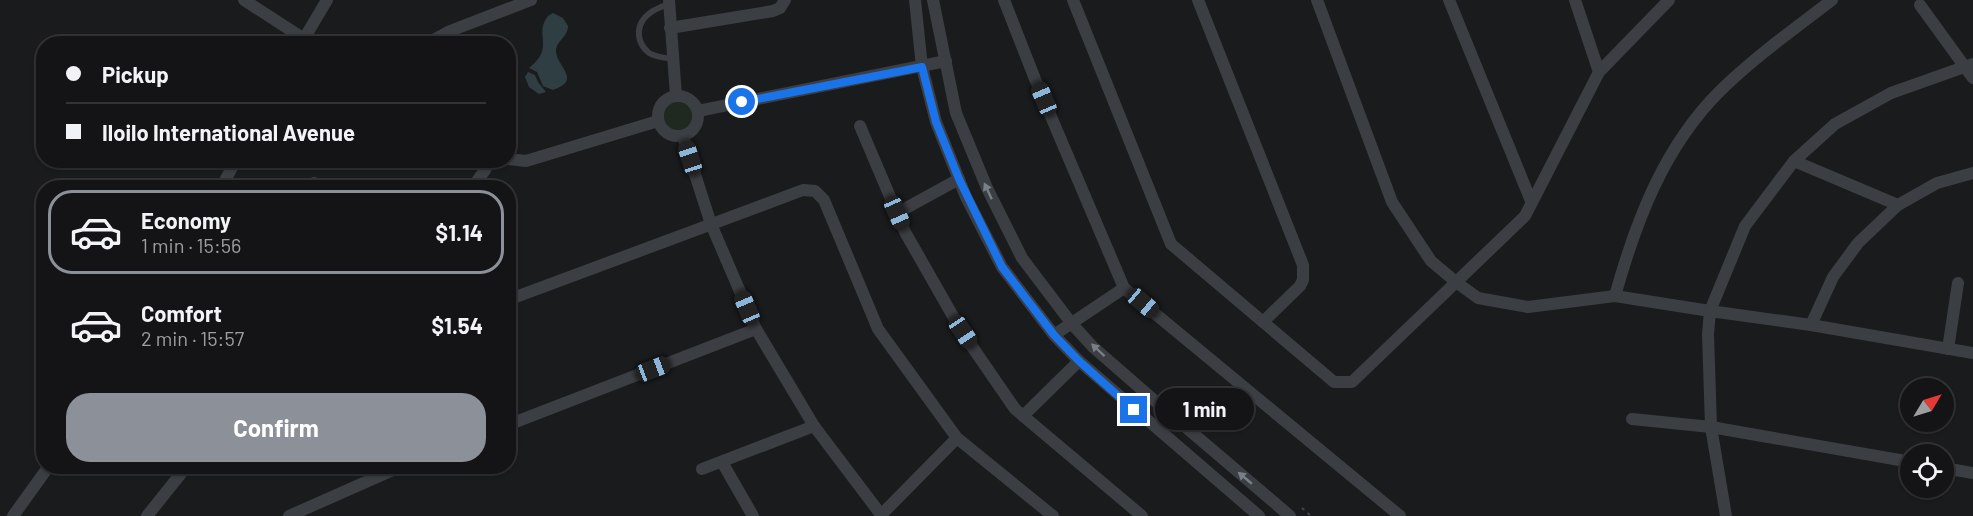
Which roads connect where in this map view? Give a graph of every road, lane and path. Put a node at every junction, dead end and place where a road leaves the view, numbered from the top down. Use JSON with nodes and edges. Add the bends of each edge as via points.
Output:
{"nodes":[{"id":1,"x":244,"y":0,"type":"edge"},
{"id":2,"x":327,"y":0,"type":"edge"},
{"id":3,"x":531,"y":0,"type":"edge"},
{"id":4,"x":785,"y":0,"type":"edge"},
{"id":5,"x":915,"y":0,"type":"edge"},
{"id":6,"x":933,"y":0,"type":"edge"},
{"id":7,"x":1005,"y":0,"type":"edge"},
{"id":8,"x":1072,"y":0,"type":"edge"},
{"id":9,"x":1198,"y":0,"type":"edge"},
{"id":10,"x":1317,"y":0,"type":"edge"},
{"id":11,"x":1449,"y":0,"type":"edge"},
{"id":12,"x":1575,"y":0,"type":"edge"},
{"id":13,"x":1669,"y":0,"type":"edge"},
{"id":14,"x":1832,"y":0,"type":"edge"},
{"id":15,"x":669,"y":2,"type":"edge"},
{"id":16,"x":1920,"y":5,"type":"dead end"},
{"id":17,"x":670,"y":28,"type":"junction"},
{"id":18,"x":297,"y":36,"type":"edge"},
{"id":19,"x":309,"y":36,"type":"edge"},
{"id":20,"x":441,"y":36,"type":"edge"},
{"id":21,"x":673,"y":59,"type":"junction"},
{"id":22,"x":946,"y":61,"type":"junction"},
{"id":23,"x":1968,"y":65,"type":"edge"},
{"id":24,"x":922,"y":67,"type":"junction"},
{"id":25,"x":1599,"y":72,"type":"junction"},
{"id":26,"x":1973,"y":78,"type":"edge"},
{"id":27,"x":676,"y":96,"type":"junction"},
{"id":28,"x":698,"y":111,"type":"junction"},
{"id":29,"x":658,"y":121,"type":"junction"},
{"id":30,"x":860,"y":126,"type":"dead end"},
{"id":31,"x":683,"y":136,"type":"junction"},
{"id":32,"x":516,"y":160,"type":"edge"},
{"id":33,"x":1794,"y":161,"type":"junction"},
{"id":34,"x":1973,"y":172,"type":"edge"},
{"id":35,"x":959,"y":179,"type":"junction"},
{"id":36,"x":1531,"y":201,"type":"junction"},
{"id":37,"x":1898,"y":205,"type":"junction"},
{"id":38,"x":897,"y":213,"type":"junction"},
{"id":39,"x":711,"y":224,"type":"junction"},
{"id":40,"x":1456,"y":282,"type":"junction"},
{"id":41,"x":1958,"y":283,"type":"dead end"},
{"id":42,"x":1124,"y":288,"type":"junction"},
{"id":43,"x":1615,"y":296,"type":"junction"},
{"id":44,"x":516,"y":297,"type":"edge"},
{"id":45,"x":1710,"y":311,"type":"junction"},
{"id":46,"x":1263,"y":322,"type":"junction"},
{"id":47,"x":1072,"y":324,"type":"junction"},
{"id":48,"x":1812,"y":325,"type":"junction"},
{"id":49,"x":756,"y":329,"type":"junction"},
{"id":50,"x":1054,"y":335,"type":"junction"},
{"id":51,"x":1947,"y":349,"type":"junction"},
{"id":52,"x":1973,"y":353,"type":"edge"},
{"id":53,"x":1079,"y":361,"type":"junction"},
{"id":54,"x":1023,"y":416,"type":"junction"},
{"id":55,"x":1632,"y":419,"type":"dead end"},
{"id":56,"x":516,"y":422,"type":"edge"},
{"id":57,"x":813,"y":426,"type":"junction"},
{"id":58,"x":1711,"y":427,"type":"junction"},
{"id":59,"x":957,"y":438,"type":"junction"},
{"id":60,"x":1900,"y":460,"type":"edge"},
{"id":61,"x":722,"y":462,"type":"junction"},
{"id":62,"x":702,"y":469,"type":"dead end"},
{"id":63,"x":1954,"y":470,"type":"edge"},
{"id":64,"x":1973,"y":473,"type":"edge"},
{"id":65,"x":43,"y":474,"type":"edge"},
{"id":66,"x":181,"y":474,"type":"edge"},
{"id":67,"x":384,"y":474,"type":"edge"},
{"id":68,"x":1295,"y":502,"type":"dead end"},
{"id":69,"x":12,"y":516,"type":"edge"},
{"id":70,"x":147,"y":516,"type":"edge"},
{"id":71,"x":289,"y":516,"type":"edge"},
{"id":72,"x":753,"y":516,"type":"edge"},
{"id":73,"x":881,"y":516,"type":"edge"},
{"id":74,"x":1053,"y":516,"type":"edge"},
{"id":75,"x":1142,"y":516,"type":"edge"},
{"id":76,"x":1259,"y":516,"type":"edge"},
{"id":77,"x":1290,"y":516,"type":"edge"},
{"id":78,"x":1311,"y":516,"type":"edge"},
{"id":79,"x":1400,"y":516,"type":"edge"},
{"id":80,"x":1726,"y":516,"type":"edge"}],
"edges":[{"from":1,"to":18,"type":"street"},
{"from":2,"to":19,"type":"street"},
{"from":3,"to":20,"type":"street"},
{"from":4,"to":17,"type":"street","via":[[773,11]]},
{"from":5,"to":24,"type":"street"},
{"from":6,"to":22,"type":"street"},
{"from":7,"to":42,"type":"street"},
{"from":8,"to":46,"type":"street","via":[[1171,244]]},
{"from":9,"to":46,"type":"street","via":[[1303,265],[1300,286]]},
{"from":10,"to":40,"type":"street","via":[[1392,202],[1431,261]]},
{"from":11,"to":36,"type":"street"},
{"from":12,"to":25,"type":"street"},
{"from":13,"to":25,"type":"street"},
{"from":14,"to":43,"type":"street","via":[[1720,91],[1693,123],[1647,200]]},
{"from":15,"to":17,"type":"street"},
{"from":15,"to":21,"type":"lane","via":[[648,13],[639,33],[640,43],[651,54]]},
{"from":16,"to":23,"type":"street"},
{"from":17,"to":21,"type":"street"},
{"from":21,"to":27,"type":"street"},
{"from":22,"to":24,"type":"street"},
{"from":47,"to":22,"type":"street","one_way":true,"via":[[1022,258],[987,188],[956,113]]},
{"from":23,"to":26,"type":"street"},
{"from":23,"to":33,"type":"street","via":[[1891,93],[1835,124]]},
{"from":24,"to":28,"type":"street"},
{"from":24,"to":35,"type":"street","via":[[936,122]]},
{"from":25,"to":36,"type":"street"},
{"from":27,"to":28,"type":"street","via":[[693,102]]},
{"from":27,"to":29,"type":"street","via":[[665,100],[658,110]]},
{"from":28,"to":31,"type":"street","via":[[693,132]]},
{"from":29,"to":31,"type":"street","via":[[672,136]]},
{"from":29,"to":32,"type":"street","via":[[526,161]]},
{"from":30,"to":38,"type":"street"},
{"from":31,"to":39,"type":"street"},
{"from":33,"to":37,"type":"street"},
{"from":33,"to":45,"type":"street","via":[[1745,225]]},
{"from":34,"to":37,"type":"street","via":[[1937,183]]},
{"from":35,"to":38,"type":"street"},
{"from":35,"to":50,"type":"street","via":[[1002,267]]},
{"from":36,"to":40,"type":"street","via":[[1525,216]]},
{"from":37,"to":48,"type":"street","via":[[1858,243],[1833,277]]},
{"from":38,"to":54,"type":"street","via":[[963,332]]},
{"from":39,"to":44,"type":"street"},
{"from":39,"to":49,"type":"street"},
{"from":39,"to":59,"type":"street","via":[[803,190],[815,191],[824,200],[878,329]]},
{"from":40,"to":43,"type":"street","via":[[1478,298],[1528,307]]},
{"from":40,"to":46,"type":"street","via":[[1352,382],[1334,382]]},
{"from":41,"to":51,"type":"street"},
{"from":42,"to":47,"type":"street"},
{"from":42,"to":79,"type":"street"},
{"from":43,"to":45,"type":"street"},
{"from":45,"to":48,"type":"street"},
{"from":45,"to":58,"type":"street"},
{"from":47,"to":50,"type":"street"},
{"from":77,"to":47,"type":"street","one_way":true,"via":[[1093,347]]},
{"from":48,"to":51,"type":"street"},
{"from":49,"to":56,"type":"street"},
{"from":49,"to":57,"type":"street"},
{"from":50,"to":53,"type":"street"},
{"from":51,"to":52,"type":"street"},
{"from":53,"to":54,"type":"street"},
{"from":53,"to":76,"type":"street"},
{"from":54,"to":75,"type":"street"},
{"from":55,"to":58,"type":"street"},
{"from":57,"to":61,"type":"street"},
{"from":57,"to":73,"type":"street"},
{"from":58,"to":60,"type":"street"},
{"from":58,"to":80,"type":"street"},
{"from":59,"to":73,"type":"street"},
{"from":59,"to":74,"type":"street"},
{"from":61,"to":62,"type":"street"},
{"from":61,"to":72,"type":"street"},
{"from":63,"to":64,"type":"street"},
{"from":65,"to":69,"type":"street"},
{"from":66,"to":70,"type":"street"},
{"from":67,"to":71,"type":"street"},
{"from":68,"to":78,"type":"path"}]}
